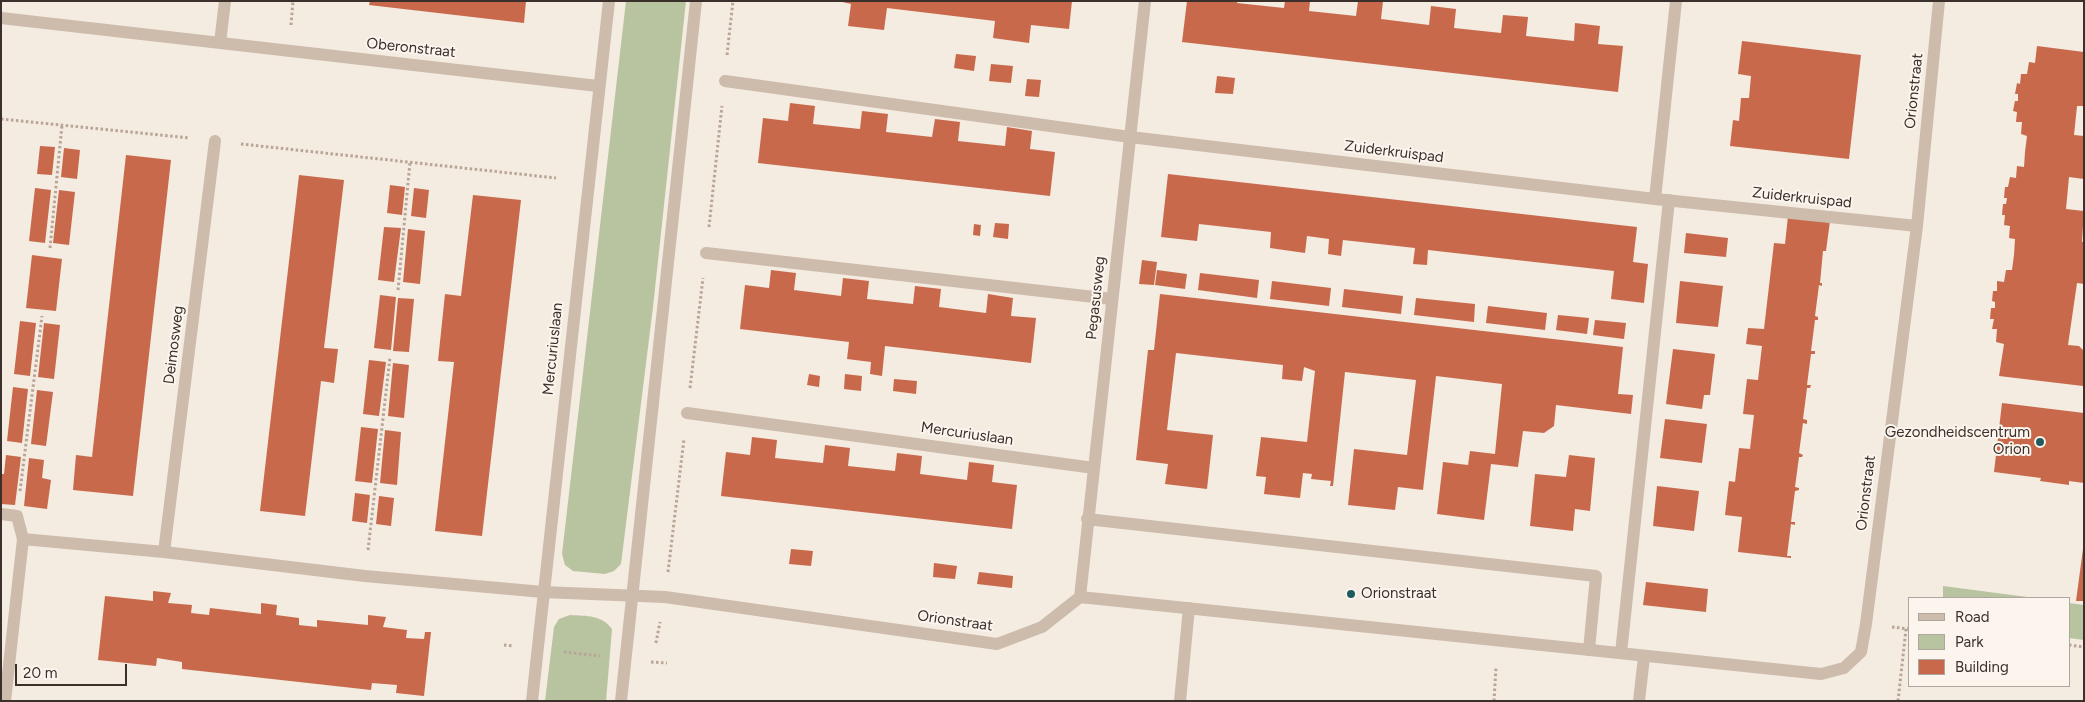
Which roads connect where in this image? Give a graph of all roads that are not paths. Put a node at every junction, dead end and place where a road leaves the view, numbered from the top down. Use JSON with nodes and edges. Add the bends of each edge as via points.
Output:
{"nodes":[{"id":1,"x":225,"y":1,"type":"edge"},
{"id":2,"x":609,"y":1,"type":"edge"},
{"id":3,"x":696,"y":1,"type":"edge"},
{"id":4,"x":1145,"y":1,"type":"edge"},
{"id":5,"x":1676,"y":1,"type":"edge"},
{"id":6,"x":1939,"y":1,"type":"edge"},
{"id":7,"x":1,"y":18,"type":"edge"},
{"id":8,"x":220,"y":43,"type":"junction"},
{"id":9,"x":725,"y":81,"type":"road end"},
{"id":10,"x":598,"y":86,"type":"junction"},
{"id":11,"x":1130,"y":137,"type":"junction"},
{"id":12,"x":215,"y":141,"type":"road end"},
{"id":13,"x":1654,"y":199,"type":"junction"},
{"id":14,"x":1668,"y":200,"type":"junction"},
{"id":15,"x":1917,"y":226,"type":"junction"},
{"id":16,"x":706,"y":253,"type":"road end"},
{"id":17,"x":1112,"y":299,"type":"junction"},
{"id":18,"x":687,"y":413,"type":"road end"},
{"id":19,"x":1094,"y":468,"type":"junction"},
{"id":20,"x":1,"y":514,"type":"edge"},
{"id":21,"x":1087,"y":519,"type":"junction"},
{"id":22,"x":23,"y":539,"type":"junction"},
{"id":23,"x":164,"y":552,"type":"junction"},
{"id":24,"x":543,"y":592,"type":"junction"},
{"id":25,"x":632,"y":594,"type":"junction"},
{"id":26,"x":1080,"y":597,"type":"junction"},
{"id":27,"x":1189,"y":608,"type":"junction"},
{"id":28,"x":1589,"y":650,"type":"junction"},
{"id":29,"x":1621,"y":654,"type":"junction"},
{"id":30,"x":1644,"y":657,"type":"junction"},
{"id":31,"x":5,"y":701,"type":"edge"},
{"id":32,"x":532,"y":701,"type":"edge"},
{"id":33,"x":621,"y":701,"type":"edge"},
{"id":34,"x":1180,"y":701,"type":"edge"},
{"id":35,"x":1639,"y":701,"type":"edge"}],
"edges":[{"from":1,"to":8,"type":"street"},
{"from":2,"to":10,"type":"street","name":"Mercuriuslaan"},
{"from":3,"to":25,"type":"street"},
{"from":4,"to":11,"type":"street","name":"Pegasusweg"},
{"from":5,"to":13,"type":"street"},
{"from":6,"to":15,"type":"street","name":"Orionstraat"},
{"from":7,"to":8,"type":"street","name":"Oberonstraat"},
{"from":8,"to":10,"type":"street","name":"Oberonstraat"},
{"from":9,"to":11,"type":"street"},
{"from":10,"to":24,"type":"street","name":"Mercuriuslaan"},
{"from":11,"to":13,"type":"street","name":"Zuiderkruispad"},
{"from":11,"to":17,"type":"street","name":"Pegasusweg"},
{"from":12,"to":23,"type":"street","name":"Deimosweg"},
{"from":13,"to":14,"type":"street","name":"Zuiderkruispad"},
{"from":14,"to":15,"type":"street","name":"Zuiderkruispad"},
{"from":14,"to":29,"type":"street"},
{"from":15,"to":30,"type":"street","name":"Orionstraat","via":[[1861,652],[1844,668],[1821,674]]},
{"from":16,"to":17,"type":"street"},
{"from":17,"to":19,"type":"street","name":"Pegasusweg"},
{"from":18,"to":19,"type":"street","name":"Mercuriuslaan"},
{"from":19,"to":21,"type":"street","name":"Pegasusweg"},
{"from":20,"to":22,"type":"street","via":[[17,516]]},
{"from":21,"to":26,"type":"street","name":"Pegasusweg"},
{"from":21,"to":28,"type":"street","via":[[1596,576]]},
{"from":22,"to":23,"type":"street"},
{"from":22,"to":31,"type":"street"},
{"from":23,"to":24,"type":"street","via":[[365,576]]},
{"from":24,"to":25,"type":"street","name":"Orionstraat"},
{"from":24,"to":32,"type":"street","name":"Mercuriuslaan"},
{"from":25,"to":26,"type":"street","name":"Orionstraat","via":[[997,644],[1042,627]]},
{"from":25,"to":33,"type":"street"},
{"from":26,"to":27,"type":"street","name":"Orionstraat"},
{"from":27,"to":28,"type":"street","name":"Orionstraat"},
{"from":27,"to":34,"type":"street"},
{"from":28,"to":29,"type":"street","name":"Orionstraat"},
{"from":29,"to":30,"type":"street","name":"Orionstraat"},
{"from":30,"to":35,"type":"street"}]}
